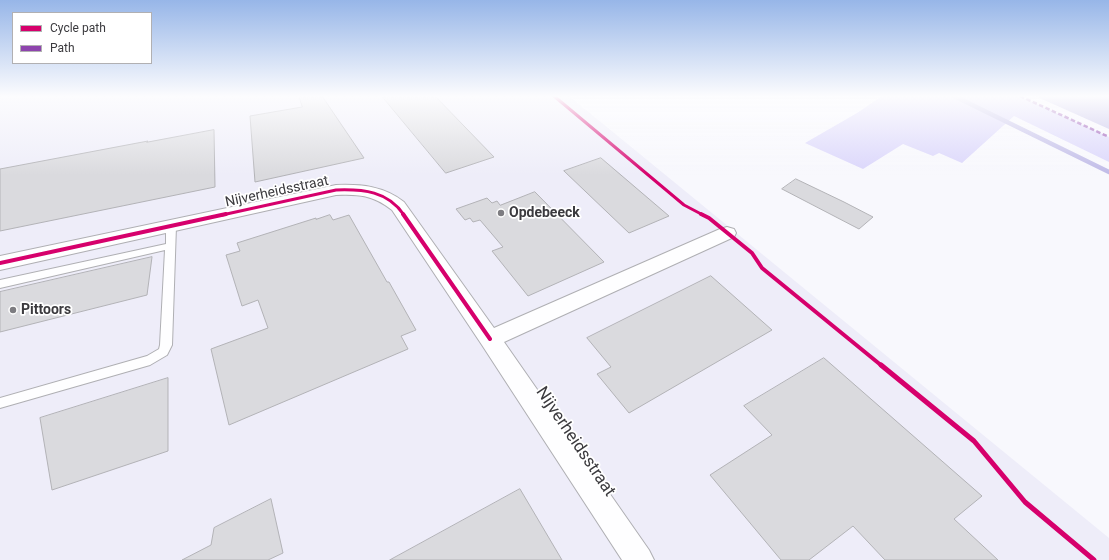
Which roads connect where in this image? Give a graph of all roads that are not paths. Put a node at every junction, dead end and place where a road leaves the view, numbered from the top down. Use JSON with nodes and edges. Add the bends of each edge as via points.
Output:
{"nodes":[{"id":1,"x":171,"y":226,"type":"junction"},
{"id":2,"x":727,"y":233,"type":"dead end"},
{"id":3,"x":170,"y":246,"type":"junction"},
{"id":4,"x":0,"y":263,"type":"edge"},
{"id":5,"x":0,"y":284,"type":"edge"},
{"id":6,"x":490,"y":340,"type":"junction"},
{"id":7,"x":0,"y":403,"type":"edge"},
{"id":8,"x":639,"y":560,"type":"edge"}],
"edges":[{"from":1,"to":3,"type":"lane"},
{"from":1,"to":4,"type":"street","name":"Nijverheidsstraat"},
{"from":1,"to":6,"type":"street","name":"Nijverheidsstraat","via":[[336,190],[355,189],[388,196],[398,206]]},
{"from":2,"to":6,"type":"street"},
{"from":3,"to":5,"type":"lane"},
{"from":3,"to":7,"type":"lane","via":[[166,345],[163,352],[150,360]]},
{"from":6,"to":8,"type":"street","name":"Nijverheidsstraat"}]}
